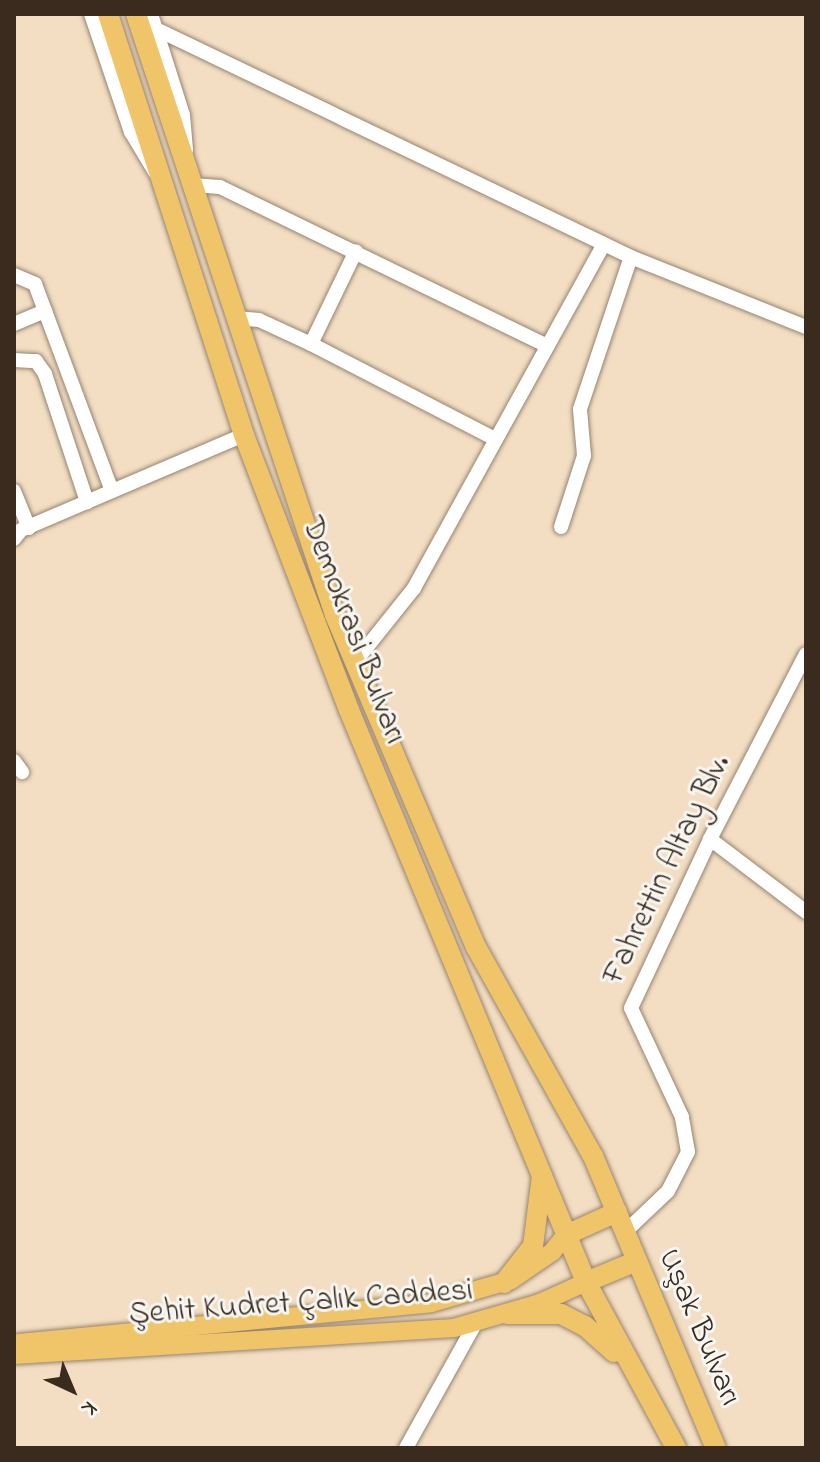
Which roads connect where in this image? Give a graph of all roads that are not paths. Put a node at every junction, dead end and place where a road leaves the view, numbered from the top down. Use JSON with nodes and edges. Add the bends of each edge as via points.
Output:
{"nodes":[{"id":1,"x":91,"y":14,"type":"edge"},
{"id":2,"x":108,"y":14,"type":"edge"},
{"id":3,"x":136,"y":14,"type":"edge"},
{"id":4,"x":151,"y":14,"type":"edge"},
{"id":5,"x":156,"y":29,"type":"junction"},
{"id":6,"x":184,"y":162,"type":"junction"},
{"id":7,"x":162,"y":179,"type":"junction"},
{"id":8,"x":191,"y":185,"type":"junction"},
{"id":9,"x":604,"y":244,"type":"junction"},
{"id":10,"x":356,"y":251,"type":"junction"},
{"id":11,"x":631,"y":257,"type":"junction"},
{"id":12,"x":14,"y":275,"type":"edge"},
{"id":13,"x":45,"y":311,"type":"junction"},
{"id":14,"x":236,"y":318,"type":"junction"},
{"id":15,"x":14,"y":324,"type":"edge"},
{"id":16,"x":806,"y":327,"type":"edge"},
{"id":17,"x":311,"y":344,"type":"junction"},
{"id":18,"x":547,"y":346,"type":"junction"},
{"id":19,"x":14,"y":360,"type":"edge"},
{"id":20,"x":244,"y":435,"type":"junction"},
{"id":21,"x":495,"y":439,"type":"junction"},
{"id":22,"x":14,"y":491,"type":"edge"},
{"id":23,"x":112,"y":491,"type":"junction"},
{"id":24,"x":87,"y":502,"type":"junction"},
{"id":25,"x":561,"y":527,"type":"dead end"},
{"id":26,"x":20,"y":530,"type":"edge"},
{"id":27,"x":806,"y":654,"type":"edge"},
{"id":28,"x":355,"y":662,"type":"junction"},
{"id":29,"x":792,"y":681,"type":"junction"},
{"id":30,"x":806,"y":689,"type":"edge"},
{"id":31,"x":710,"y":839,"type":"junction"},
{"id":32,"x":806,"y":912,"type":"edge"},
{"id":33,"x":542,"y":1168,"type":"junction"},
{"id":34,"x":617,"y":1212,"type":"junction"},
{"id":35,"x":625,"y":1232,"type":"junction"},
{"id":36,"x":566,"y":1235,"type":"junction"},
{"id":37,"x":637,"y":1261,"type":"junction"},
{"id":38,"x":586,"y":1282,"type":"junction"},
{"id":39,"x":504,"y":1283,"type":"junction"},
{"id":40,"x":507,"y":1314,"type":"junction"},
{"id":41,"x":475,"y":1324,"type":"junction"},
{"id":42,"x":14,"y":1344,"type":"edge"},
{"id":43,"x":14,"y":1355,"type":"edge"},
{"id":44,"x":628,"y":1367,"type":"junction"},
{"id":45,"x":406,"y":1448,"type":"edge"},
{"id":46,"x":676,"y":1448,"type":"edge"},
{"id":47,"x":716,"y":1448,"type":"edge"}],
"edges":[{"from":1,"to":7,"type":"street","via":[[138,147]]},
{"from":2,"to":7,"type":"highway","name":"Demokrasi Bulvarı"},
{"from":3,"to":6,"type":"highway","name":"Demokrasi Bulvarı"},
{"from":4,"to":5,"type":"street"},
{"from":5,"to":6,"type":"street","via":[[183,115]]},
{"from":5,"to":9,"type":"street"},
{"from":6,"to":8,"type":"highway","name":"Demokrasi Bulvarı"},
{"from":7,"to":20,"type":"highway","name":"Demokrasi Bulvarı"},
{"from":8,"to":10,"type":"street","via":[[214,185]]},
{"from":8,"to":14,"type":"highway","name":"Demokrasi Bulvarı"},
{"from":9,"to":11,"type":"street"},
{"from":9,"to":18,"type":"street"},
{"from":10,"to":17,"type":"street"},
{"from":10,"to":18,"type":"street"},
{"from":11,"to":16,"type":"street"},
{"from":11,"to":25,"type":"street","via":[[580,409],[584,456]]},
{"from":12,"to":13,"type":"street","via":[[35,284]]},
{"from":13,"to":15,"type":"street"},
{"from":13,"to":23,"type":"street"},
{"from":14,"to":17,"type":"street","via":[[259,320]]},
{"from":14,"to":28,"type":"highway","name":"Demokrasi Bulvarı"},
{"from":17,"to":21,"type":"street"},
{"from":18,"to":21,"type":"street"},
{"from":19,"to":24,"type":"street","via":[[36,361],[45,374]]},
{"from":20,"to":23,"type":"street"},
{"from":20,"to":33,"type":"highway","name":"Demokrasi Bulvarı","via":[[349,710]]},
{"from":21,"to":28,"type":"street","via":[[401,608]]},
{"from":22,"to":26,"type":"street"},
{"from":23,"to":24,"type":"street"},
{"from":24,"to":26,"type":"street"},
{"from":27,"to":29,"type":"street","name":"Fahrettin Altay Blv."},
{"from":28,"to":34,"type":"highway","name":"Demokrasi Bulvarı","via":[[476,947],[593,1156]]},
{"from":29,"to":30,"type":"street"},
{"from":29,"to":31,"type":"street","name":"Fahrettin Altay Blv."},
{"from":31,"to":32,"type":"street"},
{"from":31,"to":35,"type":"street","name":"Fahrettin Altay Blv.","via":[[631,1008],[682,1117],[688,1152],[668,1191]]},
{"from":33,"to":36,"type":"highway","name":"Demokrasi Bulvarı"},
{"from":33,"to":39,"type":"highway","via":[[533,1246]]},
{"from":34,"to":35,"type":"highway","name":"Demokrasi Bulvarı"},
{"from":34,"to":36,"type":"highway"},
{"from":35,"to":37,"type":"highway","name":"Uşak Bulvarı"},
{"from":36,"to":38,"type":"highway","name":"Demokrasi Bulvarı"},
{"from":36,"to":39,"type":"main road","name":"Şehit Kudret Çalık Caddesi","via":[[537,1264]]},
{"from":37,"to":38,"type":"highway"},
{"from":37,"to":47,"type":"highway","name":"Uşak Bulvarı"},
{"from":38,"to":40,"type":"main road","name":"Şehit Kudret Çalık Caddesi"},
{"from":38,"to":44,"type":"highway"},
{"from":39,"to":42,"type":"main road","name":"Şehit Kudret Çalık Caddesi","via":[[431,1303]]},
{"from":40,"to":41,"type":"main road","name":"Şehit Kudret Çalık Caddesi"},
{"from":40,"to":44,"type":"highway","via":[[572,1319]]},
{"from":41,"to":43,"type":"main road","name":"Şehit Kudret Çalık Caddesi"},
{"from":41,"to":45,"type":"street"},
{"from":44,"to":46,"type":"highway"}]}
